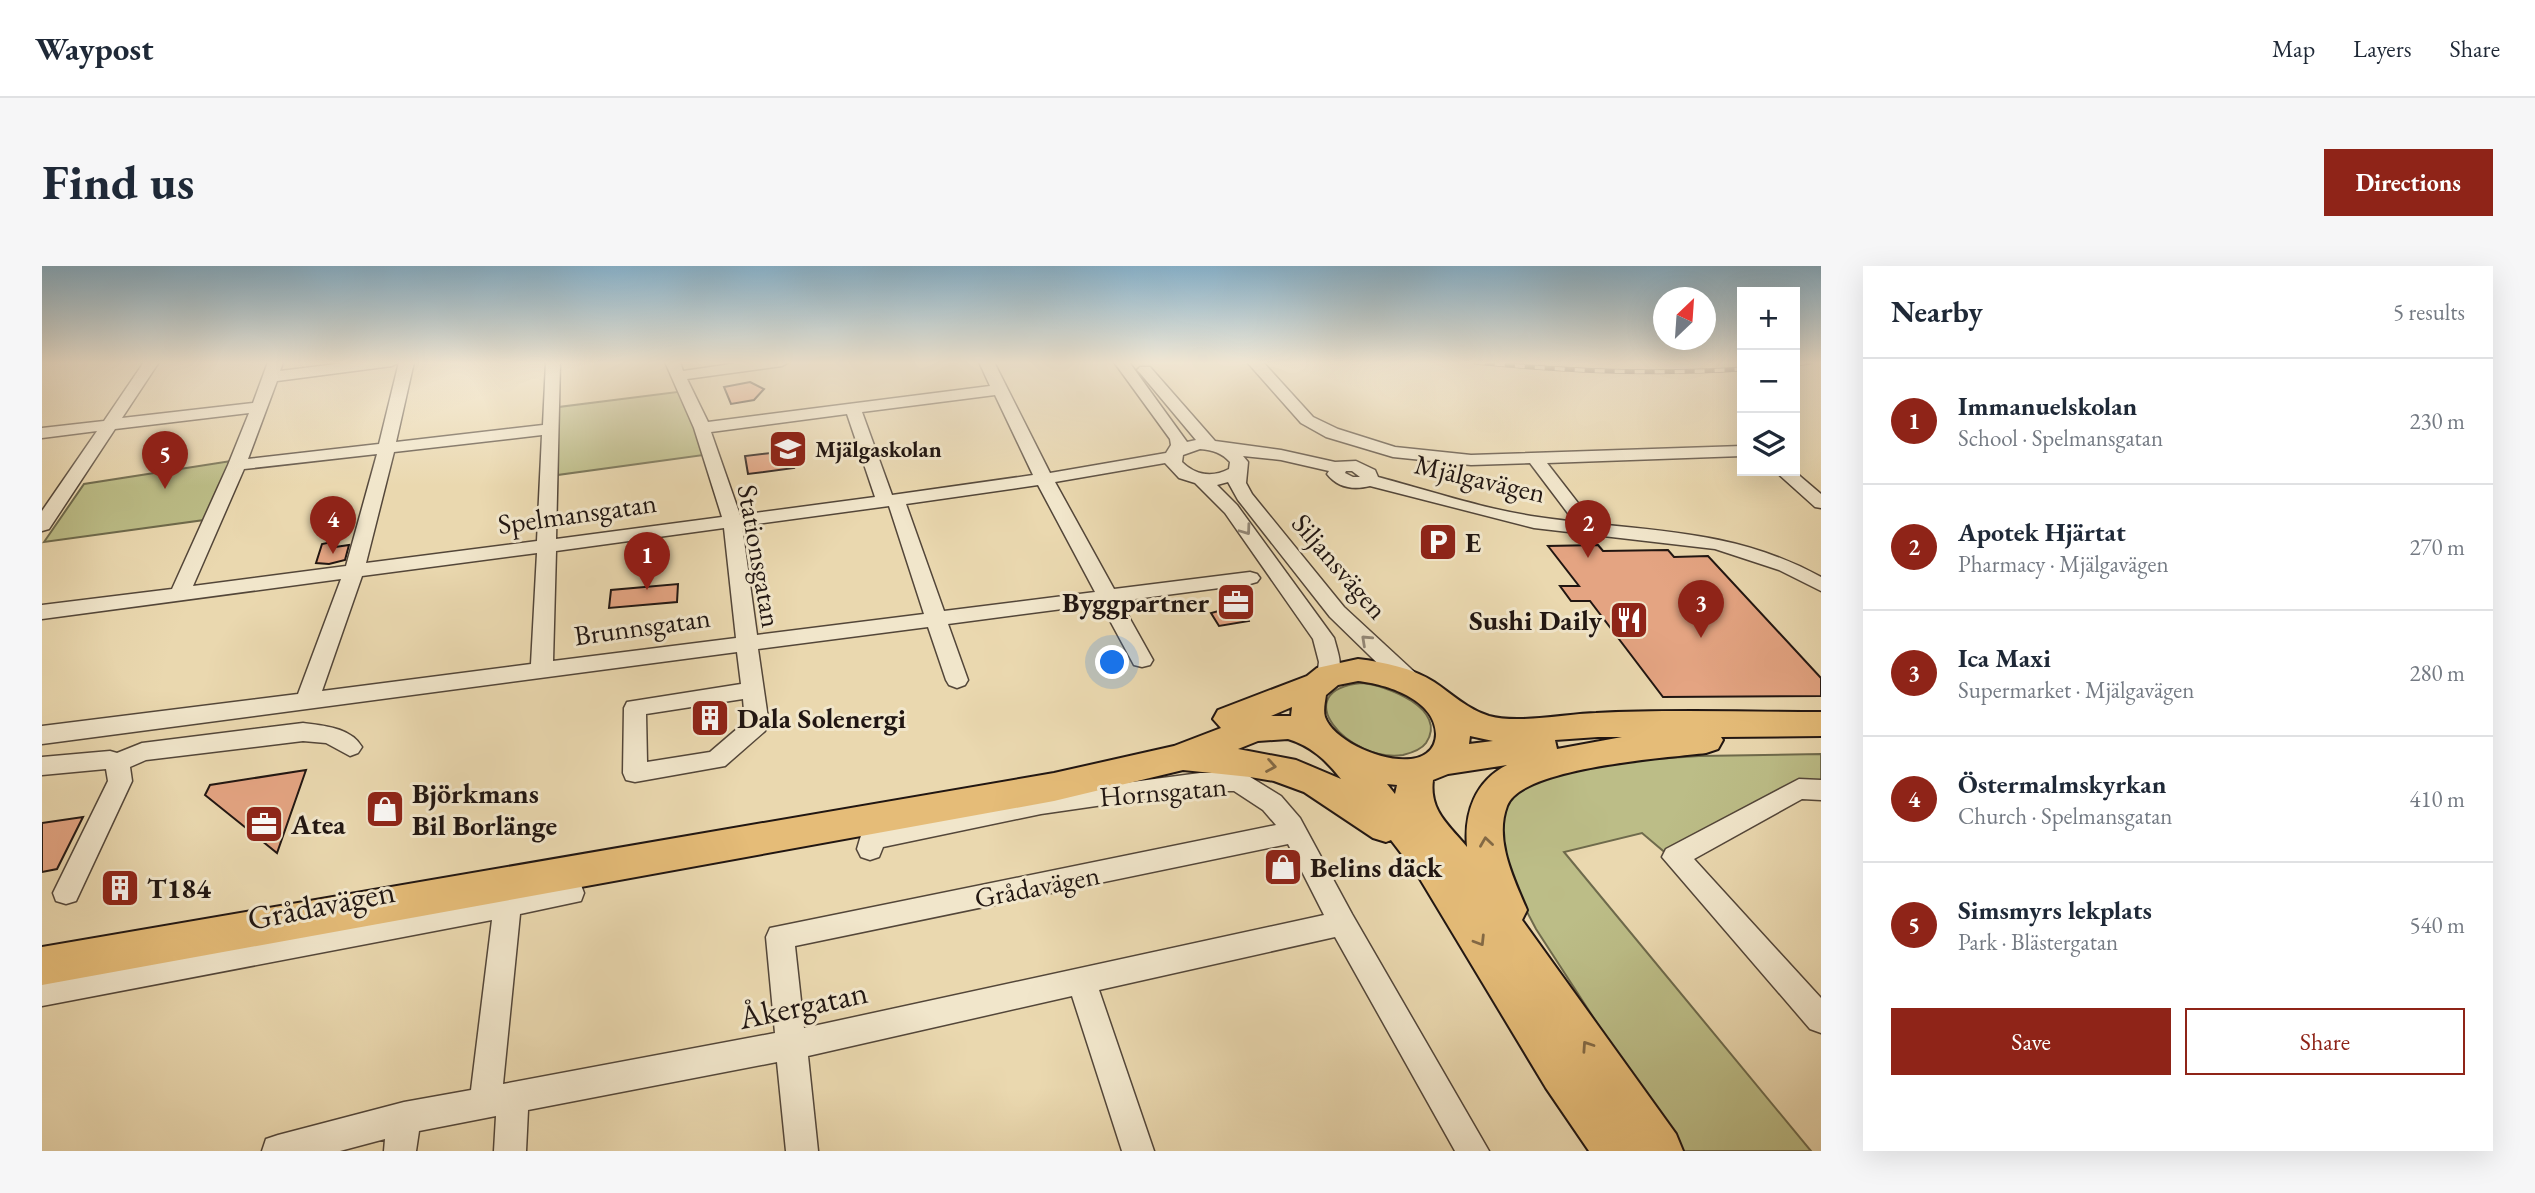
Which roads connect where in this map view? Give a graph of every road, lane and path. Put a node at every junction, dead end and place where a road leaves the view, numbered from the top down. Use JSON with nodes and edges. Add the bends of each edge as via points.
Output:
{"nodes":[{"id":1,"x":124,"y":403,"type":"edge"},
{"id":2,"x":260,"y":403,"type":"edge"},
{"id":3,"x":396,"y":403,"type":"edge"},
{"id":4,"x":551,"y":403,"type":"edge"},
{"id":5,"x":691,"y":403,"type":"edge"},
{"id":6,"x":891,"y":403,"type":"edge"},
{"id":7,"x":1006,"y":403,"type":"edge"},
{"id":8,"x":1152,"y":403,"type":"edge"},
{"id":9,"x":1176,"y":403,"type":"edge"},
{"id":10,"x":1292,"y":403,"type":"edge"},
{"id":11,"x":258,"y":407,"type":"junction"},
{"id":12,"x":853,"y":408,"type":"junction"},
{"id":13,"x":110,"y":424,"type":"junction"},
{"id":14,"x":702,"y":428,"type":"junction"},
{"id":15,"x":550,"y":429,"type":"junction"},
{"id":16,"x":42,"y":433,"type":"edge"},
{"id":17,"x":1358,"y":441,"type":"junction"},
{"id":18,"x":1216,"y":447,"type":"junction"},
{"id":19,"x":384,"y":449,"type":"junction"},
{"id":20,"x":1737,"y":451,"type":"edge"},
{"id":21,"x":1174,"y":454,"type":"junction"},
{"id":22,"x":1535,"y":458,"type":"junction"},
{"id":23,"x":1309,"y":463,"type":"junction"},
{"id":24,"x":237,"y":465,"type":"junction"},
{"id":25,"x":1119,"y":468,"type":"junction"},
{"id":26,"x":1337,"y":468,"type":"joint"},
{"id":27,"x":1238,"y":469,"type":"junction"},
{"id":28,"x":1363,"y":473,"type":"junction"},
{"id":29,"x":1790,"y":476,"type":"edge"},
{"id":30,"x":1043,"y":477,"type":"junction"},
{"id":31,"x":1195,"y":477,"type":"junction"},
{"id":32,"x":891,"y":500,"type":"junction"},
{"id":33,"x":1821,"y":503,"type":"edge"},
{"id":34,"x":1576,"y":512,"type":"dead end"},
{"id":35,"x":732,"y":520,"type":"junction"},
{"id":36,"x":42,"y":525,"type":"edge"},
{"id":37,"x":548,"y":545,"type":"junction"},
{"id":38,"x":354,"y":571,"type":"junction"},
{"id":39,"x":1250,"y":578,"type":"dead end"},
{"id":40,"x":1821,"y":585,"type":"edge"},
{"id":41,"x":180,"y":592,"type":"junction"},
{"id":42,"x":1108,"y":598,"type":"junction"},
{"id":43,"x":42,"y":612,"type":"edge"},
{"id":44,"x":937,"y":617,"type":"junction"},
{"id":45,"x":747,"y":642,"type":"junction"},
{"id":46,"x":1142,"y":660,"type":"dead end"},
{"id":47,"x":542,"y":669,"type":"junction"},
{"id":48,"x":957,"y":680,"type":"dead end"},
{"id":49,"x":1321,"y":680,"type":"junction"},
{"id":50,"x":753,"y":690,"type":"junction"},
{"id":51,"x":1428,"y":696,"type":"junction"},
{"id":52,"x":307,"y":701,"type":"junction"},
{"id":53,"x":1821,"y":724,"type":"edge"},
{"id":54,"x":42,"y":735,"type":"edge"},
{"id":55,"x":1706,"y":740,"type":"junction"},
{"id":56,"x":1821,"y":740,"type":"edge"},
{"id":57,"x":1331,"y":746,"type":"junction"},
{"id":58,"x":350,"y":747,"type":"dead end"},
{"id":59,"x":1179,"y":758,"type":"junction"},
{"id":60,"x":117,"y":763,"type":"junction"},
{"id":61,"x":42,"y":766,"type":"edge"},
{"id":62,"x":1428,"y":766,"type":"junction"},
{"id":63,"x":1821,"y":790,"type":"edge"},
{"id":64,"x":1294,"y":832,"type":"junction"},
{"id":65,"x":870,"y":849,"type":"dead end"},
{"id":66,"x":1431,"y":863,"type":"junction"},
{"id":67,"x":66,"y":893,"type":"dead end"},
{"id":68,"x":571,"y":893,"type":"dead end"},
{"id":69,"x":507,"y":905,"type":"junction"},
{"id":70,"x":1342,"y":923,"type":"junction"},
{"id":71,"x":42,"y":946,"type":"edge"},
{"id":72,"x":1523,"y":953,"type":"junction"},
{"id":73,"x":42,"y":966,"type":"edge"},
{"id":74,"x":1081,"y":980,"type":"junction"},
{"id":75,"x":42,"y":993,"type":"edge"},
{"id":76,"x":1821,"y":1019,"type":"edge"},
{"id":77,"x":791,"y":1045,"type":"junction"},
{"id":78,"x":499,"y":1100,"type":"junction"},
{"id":79,"x":404,"y":1118,"type":"junction"},
{"id":80,"x":278,"y":1151,"type":"edge"},
{"id":81,"x":400,"y":1151,"type":"edge"},
{"id":82,"x":510,"y":1151,"type":"edge"},
{"id":83,"x":802,"y":1151,"type":"edge"},
{"id":84,"x":1138,"y":1151,"type":"edge"},
{"id":85,"x":1472,"y":1151,"type":"edge"},
{"id":86,"x":1618,"y":1151,"type":"edge"},
{"id":87,"x":1659,"y":1151,"type":"edge"}],
"edges":[{"from":1,"to":13,"type":"street"},
{"from":2,"to":11,"type":"street"},
{"from":3,"to":19,"type":"street"},
{"from":4,"to":15,"type":"street"},
{"from":5,"to":14,"type":"street","name":"Stationsgatan"},
{"from":6,"to":12,"type":"street"},
{"from":7,"to":30,"type":"street"},
{"from":8,"to":21,"type":"street","via":[[1178,439]]},
{"from":9,"to":18,"type":"street"},
{"from":10,"to":17,"type":"street","via":[[1307,420]]},
{"from":11,"to":13,"type":"street"},
{"from":11,"to":24,"type":"street"},
{"from":12,"to":14,"type":"street"},
{"from":12,"to":32,"type":"street"},
{"from":13,"to":16,"type":"street"},
{"from":13,"to":36,"type":"street"},
{"from":14,"to":35,"type":"street","name":"Stationsgatan"},
{"from":15,"to":19,"type":"street"},
{"from":15,"to":37,"type":"street"},
{"from":17,"to":22,"type":"street","via":[[1424,457]]},
{"from":17,"to":28,"type":"street"},
{"from":18,"to":21,"type":"street","name":"Spelmansgatan","via":[[1189,445]]},
{"from":18,"to":23,"type":"street"},
{"from":18,"to":27,"type":"street","name":"Siljansvägen","via":[[1236,457]]},
{"from":19,"to":24,"type":"street"},
{"from":19,"to":38,"type":"street"},
{"from":20,"to":22,"type":"street"},
{"from":21,"to":25,"type":"street","name":"Spelmansgatan"},
{"from":21,"to":31,"type":"street","name":"Siljansvägen","via":[[1176,467]]},
{"from":22,"to":34,"type":"street"},
{"from":23,"to":26,"type":"street"},
{"from":23,"to":27,"type":"street","via":[[1262,462]]},
{"from":24,"to":41,"type":"street"},
{"from":25,"to":30,"type":"street","name":"Spelmansgatan"},
{"from":25,"to":31,"type":"street","name":"Spelmansgatan"},
{"from":26,"to":28,"type":"street"},
{"from":27,"to":31,"type":"street","via":[[1222,479]]},
{"from":51,"to":27,"type":"street","name":"Siljansvägen","one_way":true,"via":[[1318,590],[1244,496],[1237,483]]},
{"from":28,"to":40,"type":"street","name":"Mjälgavägen","via":[[1533,522],[1724,543],[1783,564]]},
{"from":29,"to":33,"type":"street"},
{"from":30,"to":32,"type":"street","name":"Spelmansgatan"},
{"from":30,"to":42,"type":"street"},
{"from":31,"to":49,"type":"street","name":"Siljansvägen","one_way":true,"via":[[1231,509],[1323,638],[1330,662]]},
{"from":32,"to":35,"type":"street","name":"Spelmansgatan"},
{"from":32,"to":44,"type":"street"},
{"from":35,"to":37,"type":"street","name":"Spelmansgatan"},
{"from":35,"to":45,"type":"street","name":"Stationsgatan"},
{"from":37,"to":38,"type":"street","name":"Spelmansgatan"},
{"from":37,"to":47,"type":"street"},
{"from":38,"to":41,"type":"street","name":"Spelmansgatan"},
{"from":38,"to":52,"type":"street"},
{"from":39,"to":42,"type":"street","name":"Brunnsgatan"},
{"from":41,"to":43,"type":"street","name":"Spelmansgatan"},
{"from":42,"to":44,"type":"street","name":"Brunnsgatan"},
{"from":42,"to":46,"type":"street"},
{"from":44,"to":45,"type":"street","name":"Brunnsgatan"},
{"from":44,"to":48,"type":"street"},
{"from":45,"to":47,"type":"street","name":"Brunnsgatan"},
{"from":45,"to":50,"type":"street","name":"Stationsgatan"},
{"from":47,"to":52,"type":"street","name":"Brunnsgatan"},
{"from":49,"to":51,"type":"highway","via":[[1347,671],[1370,671],[1394,677]]},
{"from":49,"to":57,"type":"highway","via":[[1308,697],[1307,712]]},
{"from":49,"to":71,"type":"highway","via":[[1196,733],[1095,760]]},
{"from":50,"to":50,"type":"street","name":"Stationsgatan","via":[[635,708],[635,773],[717,760],[757,725]]},
{"from":51,"to":53,"type":"highway","via":[[1482,727],[1509,731],[1598,725]]},
{"from":51,"to":62,"type":"highway","via":[[1450,721],[1453,736],[1450,751]]},
{"from":52,"to":54,"type":"street","name":"Brunnsgatan"},
{"from":55,"to":56,"type":"highway"},
{"from":55,"to":62,"type":"highway","via":[[1554,745]]},
{"from":72,"to":55,"type":"highway","one_way":true,"via":[[1485,842],[1487,809],[1494,793],[1507,781],[1542,766]]},
{"from":57,"to":59,"type":"highway","via":[[1287,727],[1269,726]]},
{"from":57,"to":62,"type":"highway","via":[[1380,770]]},
{"from":57,"to":66,"type":"highway"},
{"from":58,"to":60,"type":"street","via":[[331,735],[303,732],[142,752]]},
{"from":59,"to":66,"type":"highway","one_way":true,"via":[[1255,763],[1301,773],[1342,794]]},
{"from":59,"to":73,"type":"highway","via":[[1054,787]]},
{"from":60,"to":61,"type":"street","via":[[97,759]]},
{"from":60,"to":67,"type":"street","via":[[120,781]]},
{"from":62,"to":72,"type":"highway","via":[[1413,796],[1422,819]]},
{"from":63,"to":76,"type":"street","via":[[1799,789],[1675,857]]},
{"from":64,"to":65,"type":"street","name":"Hornsgatan","via":[[1272,803],[1238,782],[1200,782],[1041,804],[871,839]]},
{"from":64,"to":70,"type":"street","name":"Hornsgatan"},
{"from":64,"to":77,"type":"street","name":"Grådavägen","via":[[780,937]]},
{"from":66,"to":86,"type":"highway","one_way":true,"via":[[1562,1072]]},
{"from":68,"to":69,"type":"street","name":"Grådavägen"},
{"from":69,"to":75,"type":"street","name":"Grådavägen"},
{"from":69,"to":78,"type":"street"},
{"from":70,"to":74,"type":"street","name":"Åkergatan"},
{"from":70,"to":85,"type":"street","name":"Hornsgatan"},
{"from":87,"to":72,"type":"highway","one_way":true},
{"from":74,"to":77,"type":"street","name":"Åkergatan"},
{"from":74,"to":84,"type":"street"},
{"from":77,"to":78,"type":"street","name":"Åkergatan"},
{"from":77,"to":83,"type":"street"},
{"from":78,"to":79,"type":"street","name":"Åkergatan"},
{"from":78,"to":82,"type":"street"},
{"from":79,"to":80,"type":"street","name":"Åkergatan"},
{"from":79,"to":81,"type":"street"}]}
